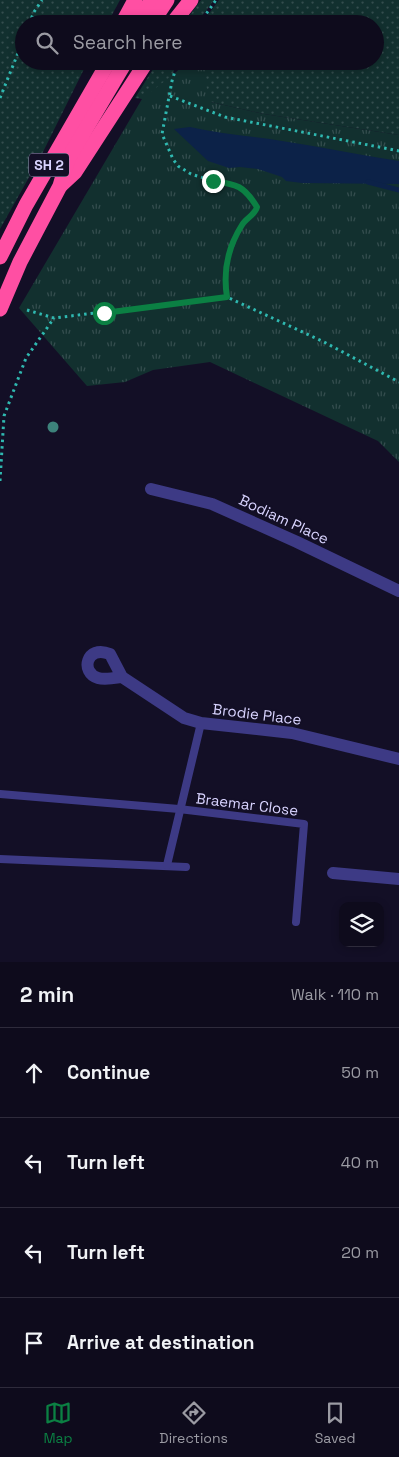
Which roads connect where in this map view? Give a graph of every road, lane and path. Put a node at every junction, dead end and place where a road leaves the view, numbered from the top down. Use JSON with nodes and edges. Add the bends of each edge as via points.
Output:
{"nodes":[{"id":1,"x":42,"y":0,"type":"edge"},
{"id":2,"x":136,"y":0,"type":"edge"},
{"id":3,"x":152,"y":0,"type":"edge"},
{"id":4,"x":168,"y":0,"type":"edge"},
{"id":5,"x":191,"y":0,"type":"edge"},
{"id":6,"x":216,"y":0,"type":"edge"},
{"id":7,"x":33,"y":15,"type":"edge"},
{"id":8,"x":127,"y":15,"type":"edge"},
{"id":9,"x":141,"y":15,"type":"edge"},
{"id":10,"x":157,"y":15,"type":"edge"},
{"id":11,"x":179,"y":15,"type":"edge"},
{"id":12,"x":205,"y":15,"type":"edge"},
{"id":13,"x":15,"y":60,"type":"edge"},
{"id":14,"x":103,"y":70,"type":"edge"},
{"id":15,"x":121,"y":70,"type":"edge"},
{"id":16,"x":141,"y":70,"type":"edge"},
{"id":17,"x":175,"y":70,"type":"edge"},
{"id":18,"x":170,"y":96,"type":"junction"},
{"id":19,"x":0,"y":98,"type":"edge"},
{"id":20,"x":399,"y":151,"type":"edge"},
{"id":21,"x":60,"y":186,"type":"junction"},
{"id":22,"x":0,"y":257,"type":"edge"},
{"id":23,"x":227,"y":297,"type":"junction"},
{"id":24,"x":0,"y":309,"type":"edge"},
{"id":25,"x":27,"y":310,"type":"dead end"},
{"id":26,"x":54,"y":318,"type":"junction"},
{"id":27,"x":399,"y":382,"type":"edge"},
{"id":28,"x":0,"y":481,"type":"edge"},
{"id":29,"x":151,"y":489,"type":"dead end"},
{"id":30,"x":399,"y":591,"type":"edge"},
{"id":31,"x":122,"y":678,"type":"dead end"},
{"id":32,"x":201,"y":723,"type":"junction"},
{"id":33,"x":399,"y":759,"type":"edge"},
{"id":34,"x":0,"y":794,"type":"edge"},
{"id":35,"x":180,"y":809,"type":"junction"},
{"id":36,"x":0,"y":859,"type":"edge"},
{"id":37,"x":167,"y":865,"type":"junction"},
{"id":38,"x":186,"y":867,"type":"dead end"},
{"id":39,"x":333,"y":873,"type":"dead end"},
{"id":40,"x":399,"y":879,"type":"edge"},
{"id":41,"x":296,"y":922,"type":"dead end"}],
"edges":[{"from":1,"to":7,"type":"path"},
{"from":2,"to":8,"type":"highway"},
{"from":3,"to":9,"type":"highway"},
{"from":4,"to":10,"type":"highway"},
{"from":5,"to":11,"type":"highway"},
{"from":6,"to":12,"type":"path"},
{"from":13,"to":19,"type":"path"},
{"from":14,"to":22,"type":"highway","number":"SH 2"},
{"from":15,"to":21,"type":"highway","number":"SH 2","via":[[68,159]]},
{"from":16,"to":21,"type":"highway","via":[[74,172]]},
{"from":17,"to":18,"type":"path"},
{"from":18,"to":20,"type":"path","via":[[225,117]]},
{"from":18,"to":23,"type":"path","via":[[162,134],[178,166],[200,177],[230,183],[246,191],[257,207],[242,224],[227,259],[224,282]]},
{"from":21,"to":24,"type":"highway","number":"SH 2","via":[[20,262]]},
{"from":23,"to":26,"type":"path"},
{"from":23,"to":27,"type":"path","via":[[324,342]]},
{"from":25,"to":26,"type":"path"},
{"from":26,"to":28,"type":"path","via":[[26,358],[4,416]]},
{"from":29,"to":30,"type":"street","name":"Bodiam Place","via":[[212,504]]},
{"from":31,"to":32,"type":"street","name":"Brodie Place","via":[[173,712]]},
{"from":32,"to":33,"type":"street","name":"Brodie Place","via":[[292,733]]},
{"from":32,"to":35,"type":"lane","name":"Braemar Close"},
{"from":34,"to":35,"type":"lane","name":"Braemar Close"},
{"from":35,"to":37,"type":"lane"},
{"from":35,"to":41,"type":"lane","name":"Braemar Close","via":[[304,824]]},
{"from":36,"to":37,"type":"lane"},
{"from":37,"to":38,"type":"lane"},
{"from":39,"to":40,"type":"street"}]}
